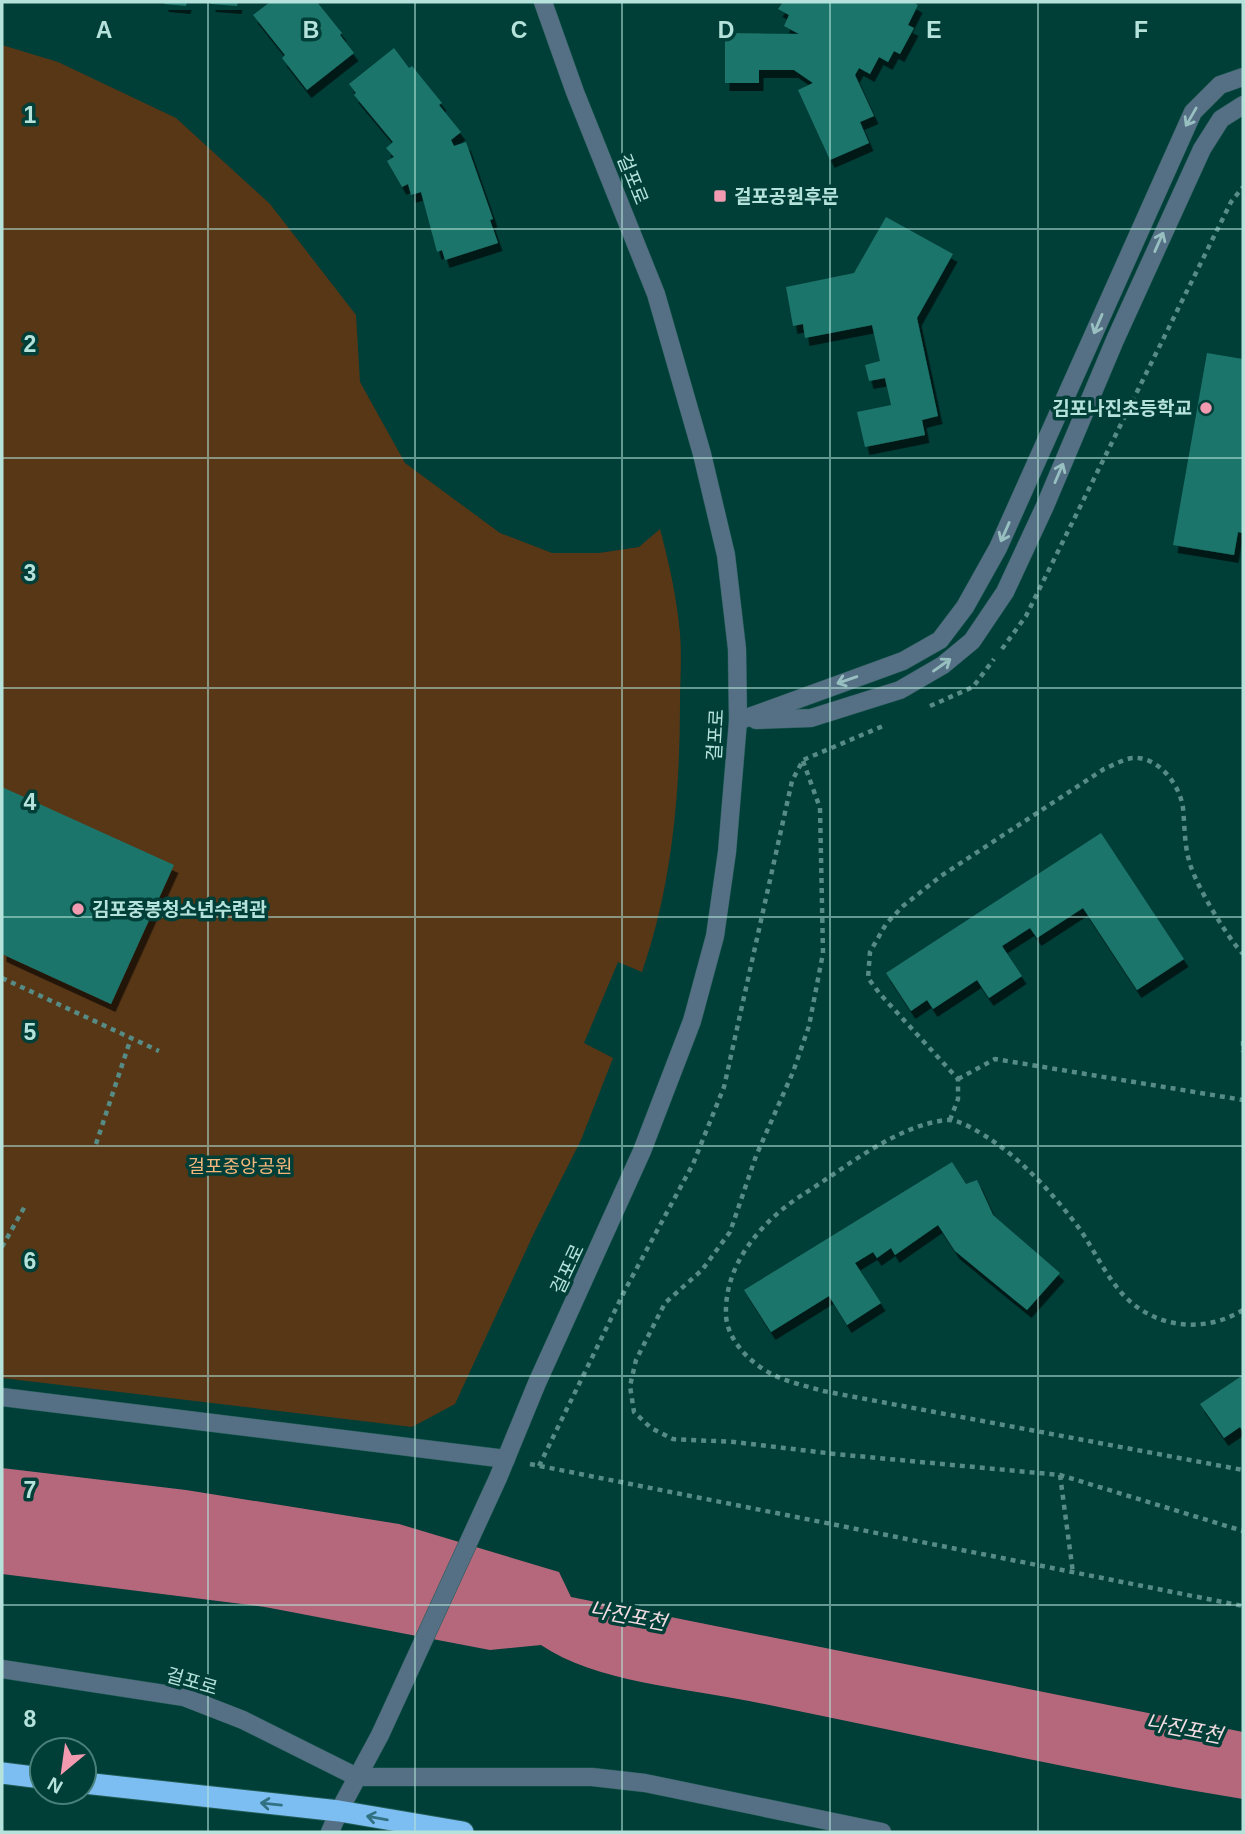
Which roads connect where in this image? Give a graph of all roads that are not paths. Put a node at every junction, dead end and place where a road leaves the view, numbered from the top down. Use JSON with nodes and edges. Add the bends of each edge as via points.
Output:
{"nodes":[{"id":1,"x":543,"y":2,"type":"edge"},
{"id":2,"x":1243,"y":77,"type":"edge"},
{"id":3,"x":1243,"y":105,"type":"edge"},
{"id":4,"x":738,"y":721,"type":"junction"},
{"id":5,"x":2,"y":1396,"type":"edge"},
{"id":6,"x":506,"y":1459,"type":"junction"},
{"id":7,"x":2,"y":1669,"type":"edge"},
{"id":8,"x":2,"y":1773,"type":"edge"},
{"id":9,"x":28,"y":1776,"type":"edge"},
{"id":10,"x":357,"y":1777,"type":"junction"},
{"id":11,"x":98,"y":1785,"type":"edge"},
{"id":12,"x":339,"y":1811,"type":"junction"},
{"id":13,"x":330,"y":1832,"type":"edge"},
{"id":14,"x":463,"y":1832,"type":"edge"},
{"id":15,"x":882,"y":1832,"type":"edge"}],
"edges":[{"from":1,"to":4,"type":"street","name":"걸포로","via":[[656,294],[702,454],[726,555],[737,649]]},
{"from":2,"to":4,"type":"street","one_way":true,"via":[[1220,85],[1193,112],[998,548],[965,607],[940,640],[903,661]]},
{"from":4,"to":3,"type":"street","one_way":true,"via":[[811,718],[900,690],[943,665],[972,641],[1005,592],[1034,530],[1202,149],[1221,119]]},
{"from":4,"to":6,"type":"street","name":"걸포로","via":[[715,936],[692,1021],[642,1151]]},
{"from":5,"to":6,"type":"street"},
{"from":6,"to":10,"type":"street","name":"걸포로"},
{"from":7,"to":10,"type":"street","name":"걸포로","via":[[184,1697],[243,1720]]},
{"from":8,"to":9,"type":"highway"},
{"from":10,"to":12,"type":"street","name":"걸포로"},
{"from":10,"to":15,"type":"street","via":[[592,1777],[645,1783]]},
{"from":12,"to":11,"type":"highway","one_way":true},
{"from":12,"to":13,"type":"street","name":"걸포로"},
{"from":14,"to":12,"type":"highway","one_way":true}]}
